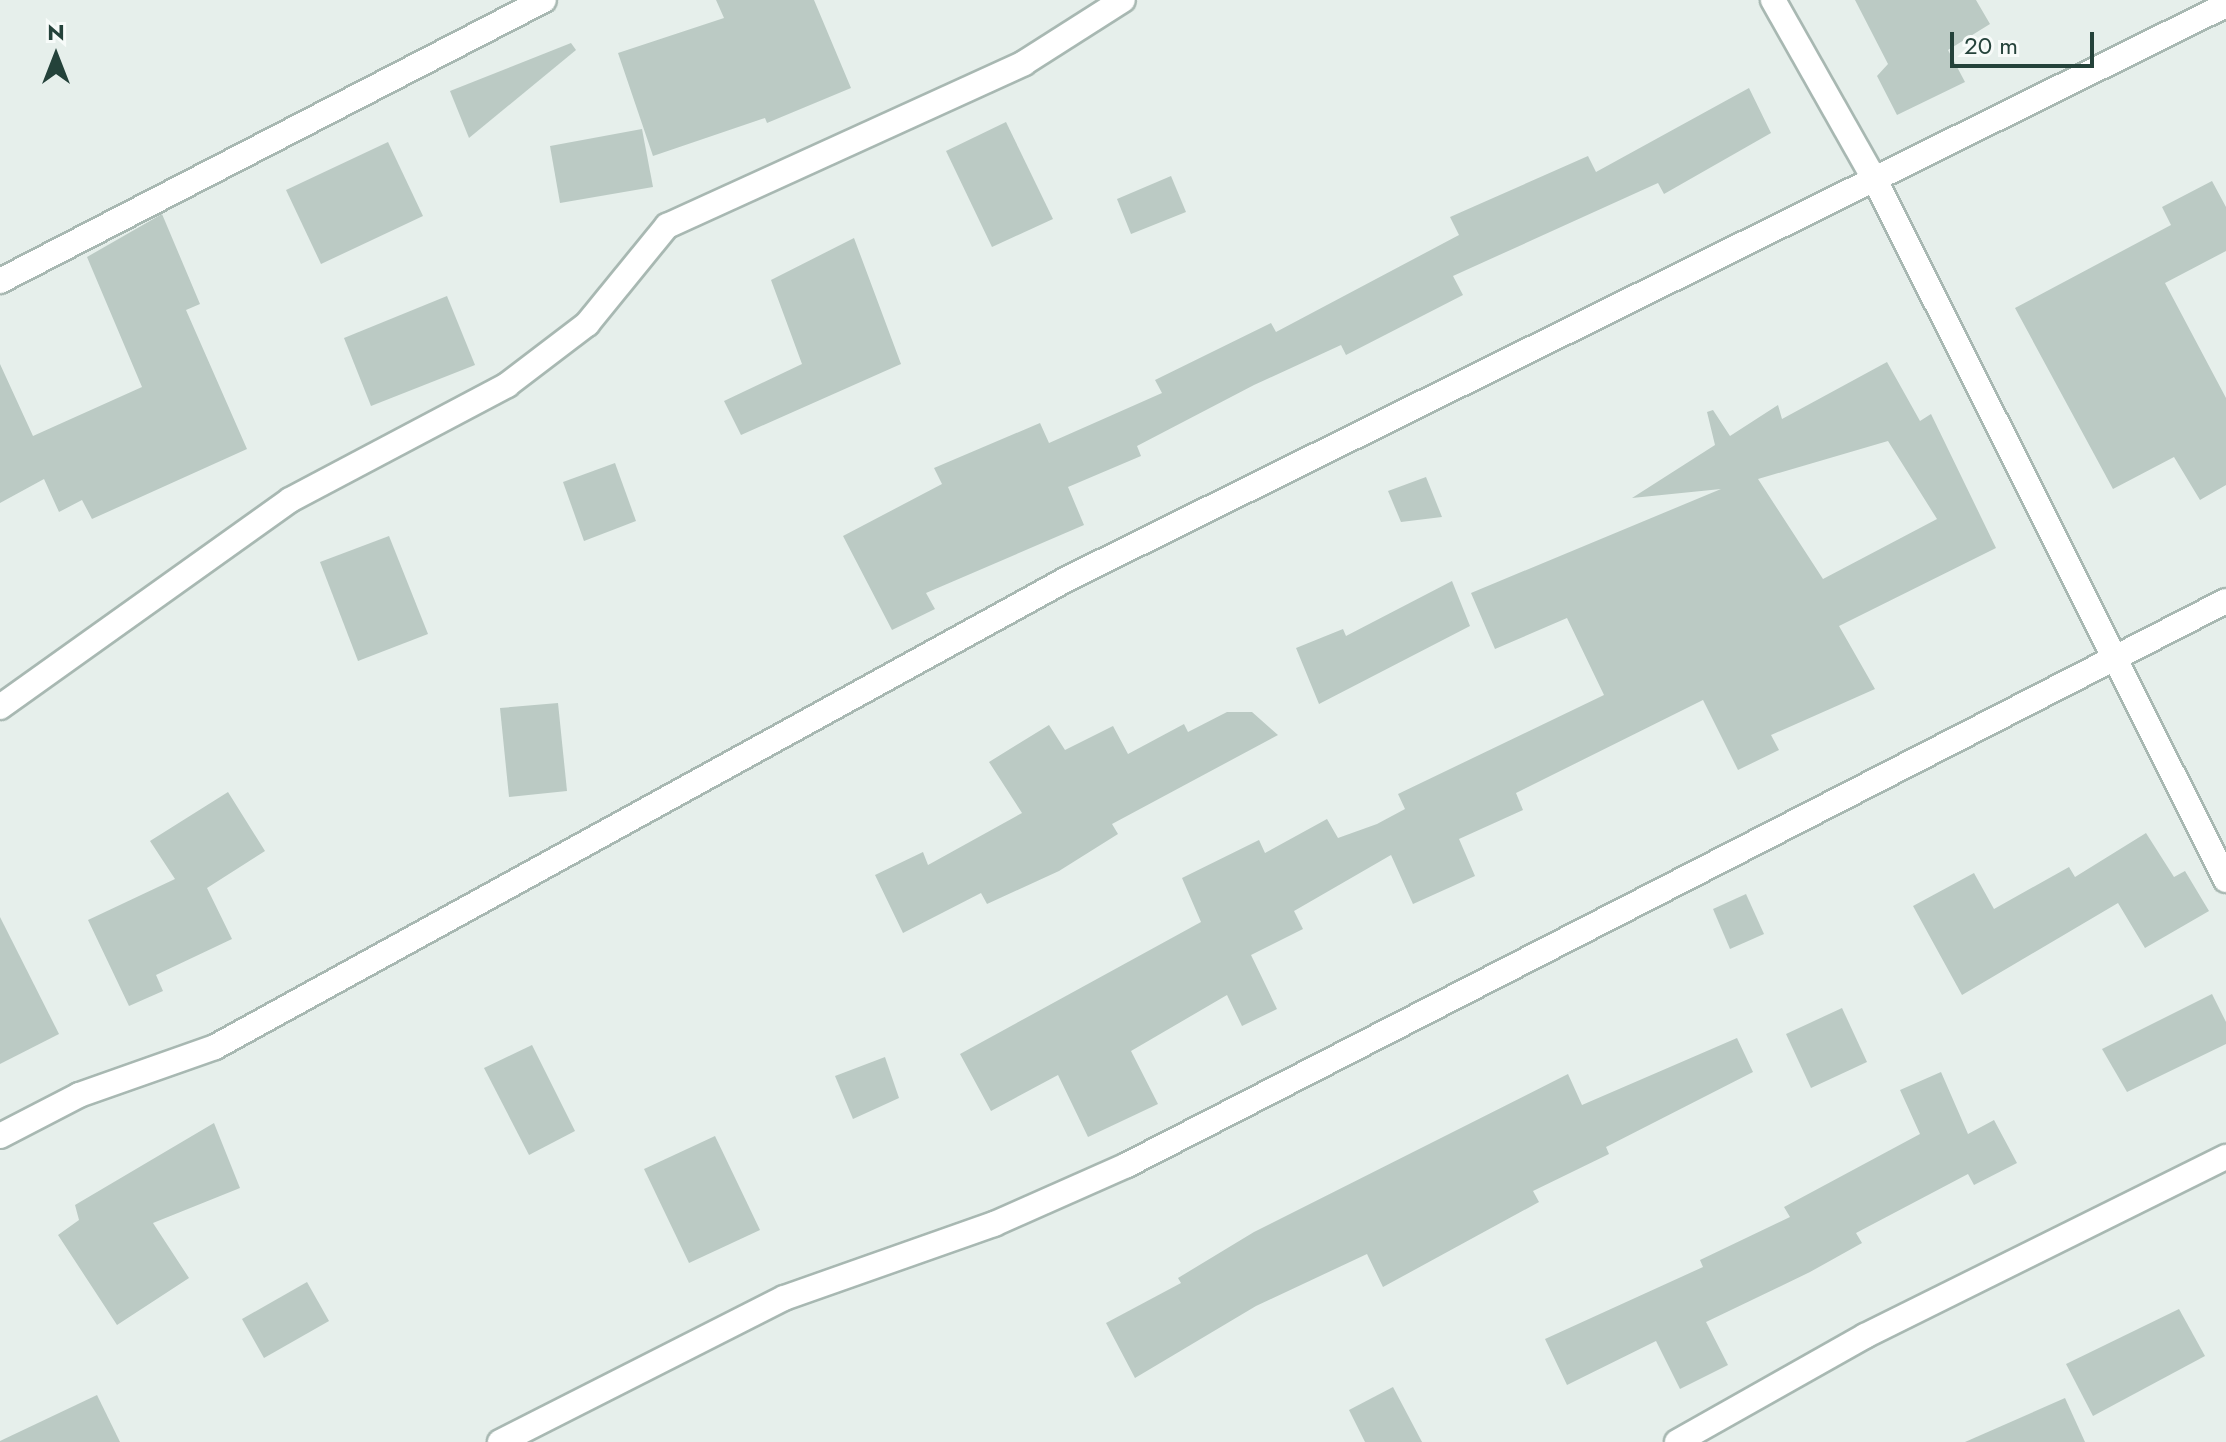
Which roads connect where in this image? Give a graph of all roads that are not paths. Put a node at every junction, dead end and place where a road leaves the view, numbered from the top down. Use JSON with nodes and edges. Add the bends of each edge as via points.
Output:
{"nodes":[{"id":1,"x":544,"y":0,"type":"edge"},
{"id":2,"x":1123,"y":0,"type":"edge"},
{"id":3,"x":1773,"y":0,"type":"edge"},
{"id":4,"x":2226,"y":5,"type":"edge"},
{"id":5,"x":1875,"y":180,"type":"junction"},
{"id":6,"x":0,"y":281,"type":"edge"},
{"id":7,"x":2226,"y":601,"type":"edge"},
{"id":8,"x":2119,"y":656,"type":"junction"},
{"id":9,"x":0,"y":707,"type":"edge"},
{"id":10,"x":2226,"y":880,"type":"edge"},
{"id":11,"x":0,"y":1136,"type":"edge"},
{"id":12,"x":2226,"y":1157,"type":"edge"},
{"id":13,"x":500,"y":1442,"type":"edge"},
{"id":14,"x":1677,"y":1442,"type":"edge"}],
"edges":[{"from":1,"to":6,"type":"street"},
{"from":2,"to":9,"type":"street","via":[[1024,63],[667,226],[587,324],[507,385],[290,500]]},
{"from":3,"to":5,"type":"street"},
{"from":4,"to":5,"type":"street"},
{"from":5,"to":8,"type":"street"},
{"from":5,"to":11,"type":"street","via":[[1065,580],[215,1047],[79,1095]]},
{"from":7,"to":8,"type":"street"},
{"from":8,"to":10,"type":"street"},
{"from":8,"to":13,"type":"street","via":[[1127,1165],[994,1224],[784,1298]]},
{"from":12,"to":14,"type":"street","via":[[1865,1336]]}]}
